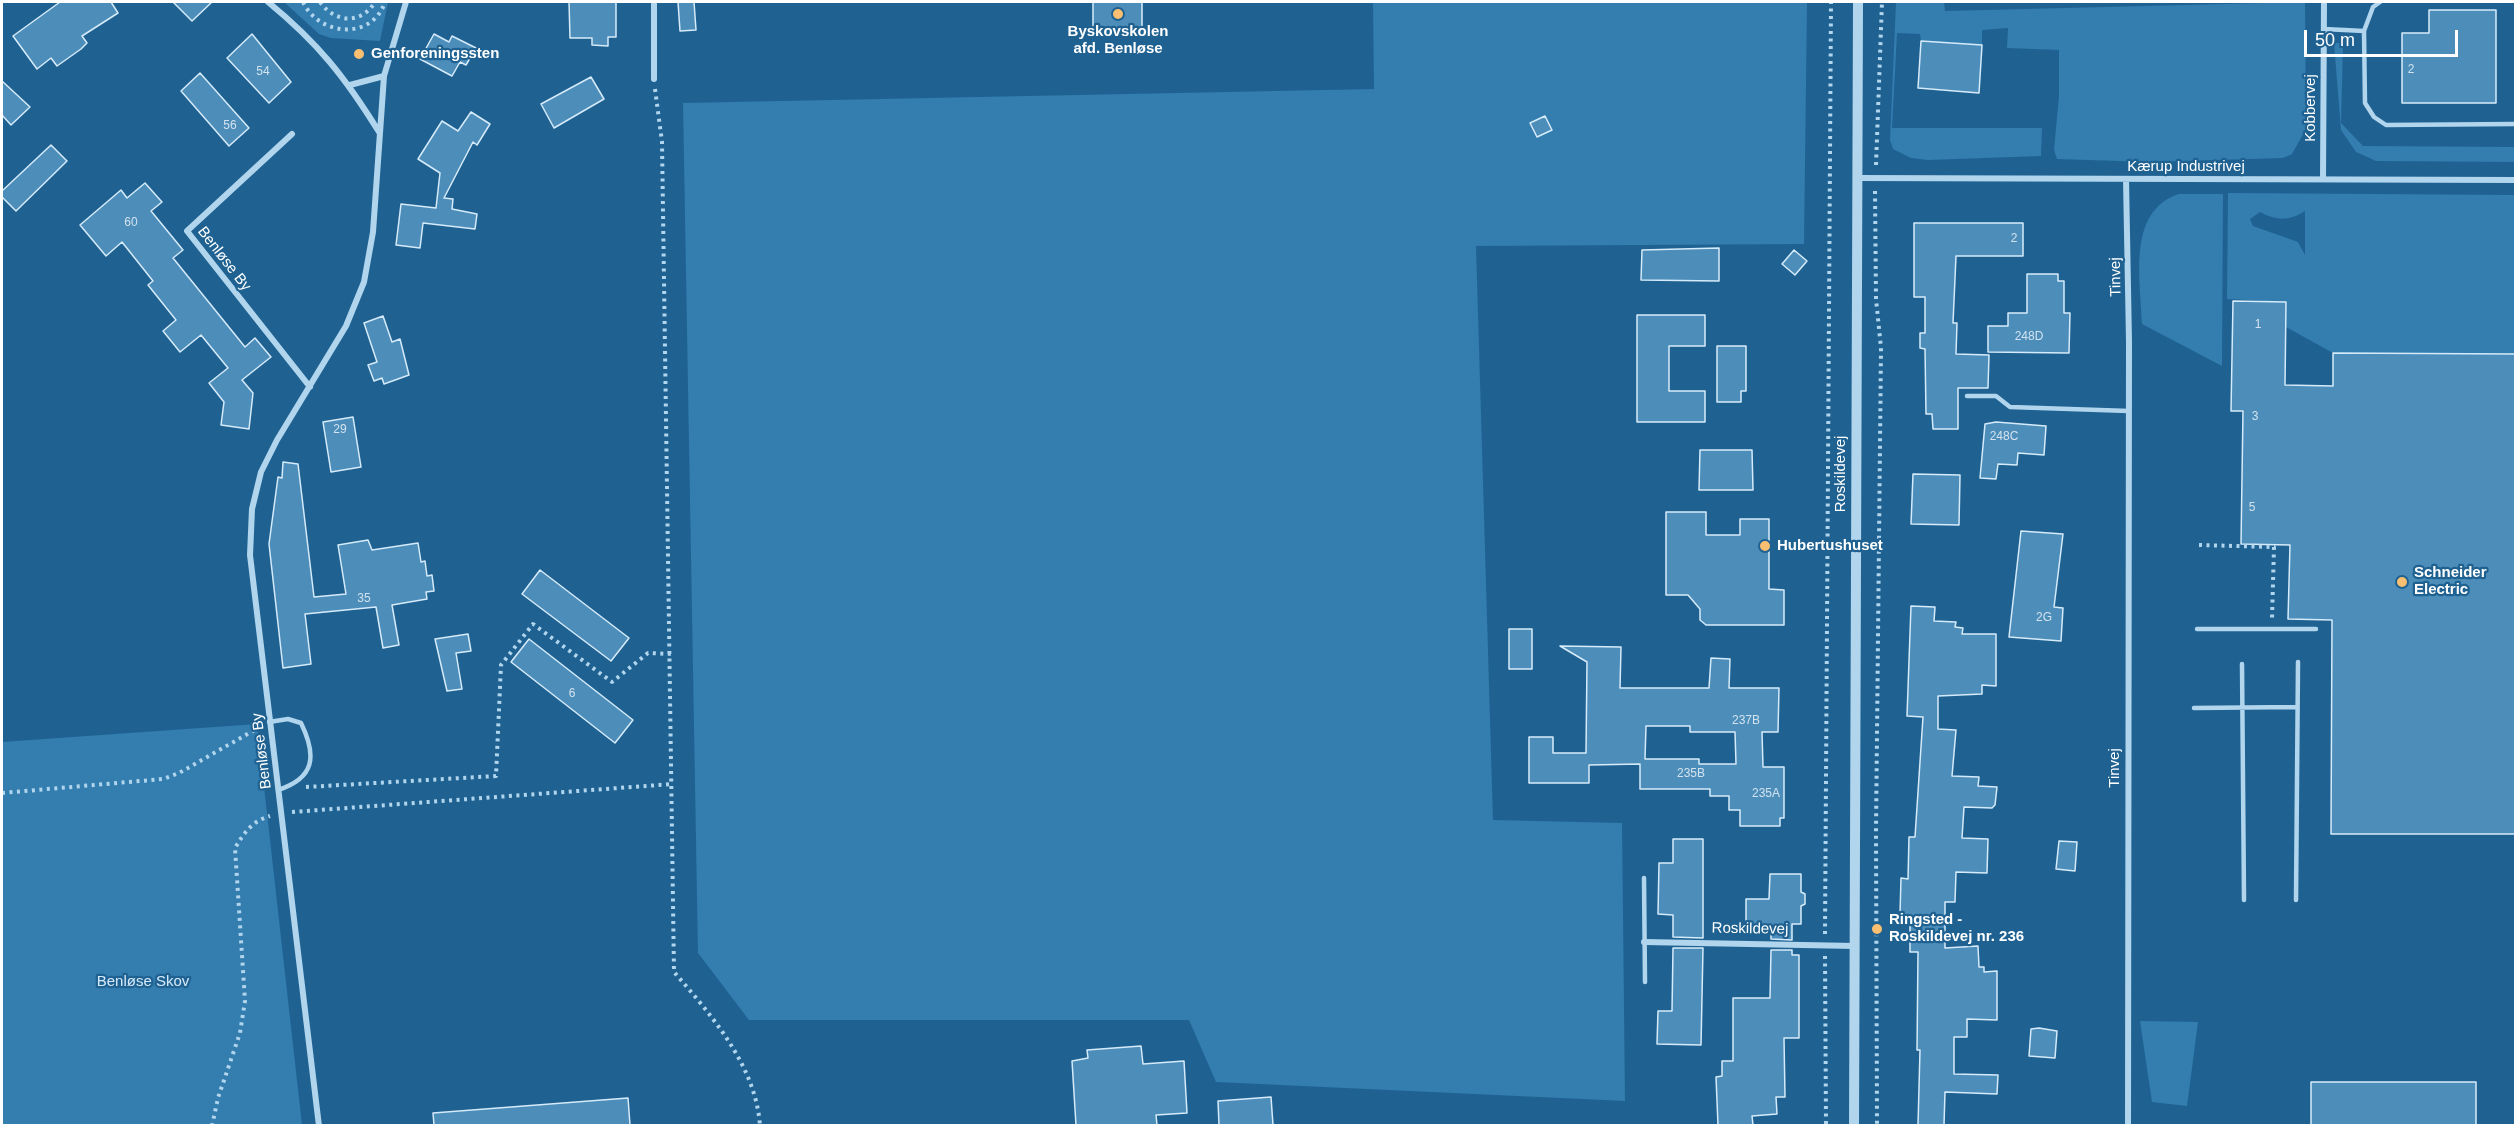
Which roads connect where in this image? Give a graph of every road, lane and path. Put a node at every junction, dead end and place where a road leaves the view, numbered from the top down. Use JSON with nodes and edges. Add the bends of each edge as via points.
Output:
{"nodes":[{"id":1,"x":268,"y":2,"type":"edge"},
{"id":2,"x":303,"y":2,"type":"edge"},
{"id":3,"x":320,"y":2,"type":"edge"},
{"id":4,"x":375,"y":2,"type":"edge"},
{"id":5,"x":385,"y":2,"type":"edge"},
{"id":6,"x":406,"y":2,"type":"edge"},
{"id":7,"x":654,"y":2,"type":"edge"},
{"id":8,"x":1831,"y":2,"type":"edge"},
{"id":9,"x":1858,"y":2,"type":"edge"},
{"id":10,"x":1882,"y":2,"type":"edge"},
{"id":11,"x":2324,"y":2,"type":"edge"},
{"id":12,"x":2380,"y":2,"type":"edge"},
{"id":13,"x":352,"y":19,"type":"junction"},
{"id":14,"x":353,"y":29,"type":"junction"},
{"id":15,"x":2324,"y":29,"type":"junction"},
{"id":16,"x":2364,"y":31,"type":"junction"},
{"id":17,"x":384,"y":76,"type":"junction"},
{"id":18,"x":654,"y":79,"type":"joint"},
{"id":19,"x":350,"y":85,"type":"junction"},
{"id":20,"x":2516,"y":124,"type":"edge"},
{"id":21,"x":379,"y":133,"type":"junction"},
{"id":22,"x":292,"y":134,"type":"dead end"},
{"id":23,"x":1857,"y":178,"type":"junction"},
{"id":24,"x":1876,"y":178,"type":"junction"},
{"id":25,"x":2126,"y":179,"type":"junction"},
{"id":26,"x":2323,"y":179,"type":"junction"},
{"id":27,"x":2516,"y":180,"type":"edge"},
{"id":28,"x":310,"y":387,"type":"junction"},
{"id":29,"x":1966,"y":396,"type":"dead end"},
{"id":30,"x":2129,"y":411,"type":"junction"},
{"id":31,"x":2199,"y":545,"type":"dead end"},
{"id":32,"x":2197,"y":629,"type":"dead end"},
{"id":33,"x":2272,"y":629,"type":"junction"},
{"id":34,"x":2316,"y":629,"type":"dead end"},
{"id":35,"x":671,"y":654,"type":"junction"},
{"id":36,"x":2298,"y":662,"type":"dead end"},
{"id":37,"x":2242,"y":664,"type":"dead end"},
{"id":38,"x":2297,"y":706,"type":"junction"},
{"id":39,"x":2194,"y":708,"type":"dead end"},
{"id":40,"x":2242,"y":709,"type":"junction"},
{"id":41,"x":269,"y":722,"type":"junction"},
{"id":42,"x":297,"y":784,"type":"junction"},
{"id":43,"x":673,"y":784,"type":"junction"},
{"id":44,"x":278,"y":790,"type":"junction"},
{"id":45,"x":2,"y":793,"type":"edge"},
{"id":46,"x":281,"y":812,"type":"junction"},
{"id":47,"x":1644,"y":878,"type":"dead end"},
{"id":48,"x":2244,"y":900,"type":"dead end"},
{"id":49,"x":2296,"y":900,"type":"dead end"},
{"id":50,"x":1644,"y":942,"type":"junction"},
{"id":51,"x":1826,"y":945,"type":"junction"},
{"id":52,"x":1855,"y":946,"type":"junction"},
{"id":53,"x":1645,"y":982,"type":"dead end"},
{"id":54,"x":212,"y":1125,"type":"edge"},
{"id":55,"x":319,"y":1125,"type":"edge"},
{"id":56,"x":760,"y":1125,"type":"edge"},
{"id":57,"x":1826,"y":1125,"type":"edge"},
{"id":58,"x":1854,"y":1125,"type":"edge"},
{"id":59,"x":1877,"y":1125,"type":"edge"},
{"id":60,"x":2128,"y":1125,"type":"edge"}],
"edges":[{"from":1,"to":19,"type":"street","via":[[306,34]]},
{"from":2,"to":14,"type":"path","via":[[322,23]]},
{"from":3,"to":13,"type":"path","via":[[333,15]]},
{"from":4,"to":13,"type":"path"},
{"from":5,"to":14,"type":"path","via":[[367,26]]},
{"from":6,"to":17,"type":"street","name":"Benløse By"},
{"from":7,"to":18,"type":"street"},
{"from":8,"to":51,"type":"path"},
{"from":9,"to":23,"type":"street","name":"Roskildevej"},
{"from":10,"to":24,"type":"path"},
{"from":11,"to":15,"type":"street","name":"Kobbervej"},
{"from":12,"to":16,"type":"lane","via":[[2373,7]]},
{"from":13,"to":14,"type":"path"},
{"from":15,"to":16,"type":"lane"},
{"from":15,"to":26,"type":"street","name":"Kobbervej"},
{"from":16,"to":20,"type":"lane","via":[[2365,103],[2374,117],[2386,125]]},
{"from":17,"to":19,"type":"street"},
{"from":17,"to":21,"type":"street","name":"Benløse By"},
{"from":18,"to":35,"type":"path","via":[[662,142]]},
{"from":19,"to":21,"type":"street"},
{"from":21,"to":28,"type":"street","name":"Benløse By","via":[[373,232],[364,282],[346,326]]},
{"from":22,"to":28,"type":"street","name":"Benløse By","via":[[187,231]]},
{"from":23,"to":24,"type":"street","name":"Kærup Industrivej"},
{"from":23,"to":52,"type":"street","name":"Roskildevej"},
{"from":24,"to":25,"type":"street","name":"Kærup Industrivej"},
{"from":24,"to":59,"type":"path","via":[[1876,298],[1881,348]]},
{"from":25,"to":26,"type":"street","name":"Kærup Industrivej"},
{"from":25,"to":30,"type":"street","name":"Tinvej"},
{"from":26,"to":27,"type":"street","name":"Kærup Industrivej"},
{"from":28,"to":41,"type":"street","name":"Benløse By","via":[[261,472],[252,509],[250,555]]},
{"from":29,"to":30,"type":"lane","via":[[1996,396],[2010,407]]},
{"from":30,"to":60,"type":"street","name":"Tinvej"},
{"from":31,"to":33,"type":"path","via":[[2274,547]]},
{"from":32,"to":33,"type":"lane"},
{"from":33,"to":34,"type":"lane"},
{"from":35,"to":42,"type":"path","via":[[648,653],[612,682],[533,624],[501,665],[496,776],[309,789]]},
{"from":35,"to":43,"type":"path"},
{"from":36,"to":38,"type":"lane"},
{"from":37,"to":40,"type":"lane"},
{"from":38,"to":40,"type":"lane"},
{"from":38,"to":49,"type":"lane"},
{"from":39,"to":40,"type":"lane"},
{"from":40,"to":48,"type":"lane"},
{"from":41,"to":42,"type":"lane","via":[[288,719],[301,723],[311,744],[310,765]]},
{"from":41,"to":44,"type":"street","name":"Benløse By"},
{"from":41,"to":45,"type":"path","via":[[163,779]]},
{"from":42,"to":44,"type":"lane"},
{"from":43,"to":46,"type":"path"},
{"from":43,"to":56,"type":"path","via":[[674,972],[742,1062],[758,1104]]},
{"from":44,"to":46,"type":"street","name":"Benløse By"},
{"from":46,"to":54,"type":"path","via":[[261,818],[245,831],[235,848],[245,1001],[240,1033]]},
{"from":46,"to":55,"type":"street","name":"Benløse By"},
{"from":47,"to":50,"type":"lane"},
{"from":50,"to":51,"type":"street","name":"Roskildevej"},
{"from":50,"to":53,"type":"lane"},
{"from":51,"to":52,"type":"street","name":"Roskildevej"},
{"from":51,"to":57,"type":"path"},
{"from":52,"to":58,"type":"street","name":"Roskildevej"}]}
